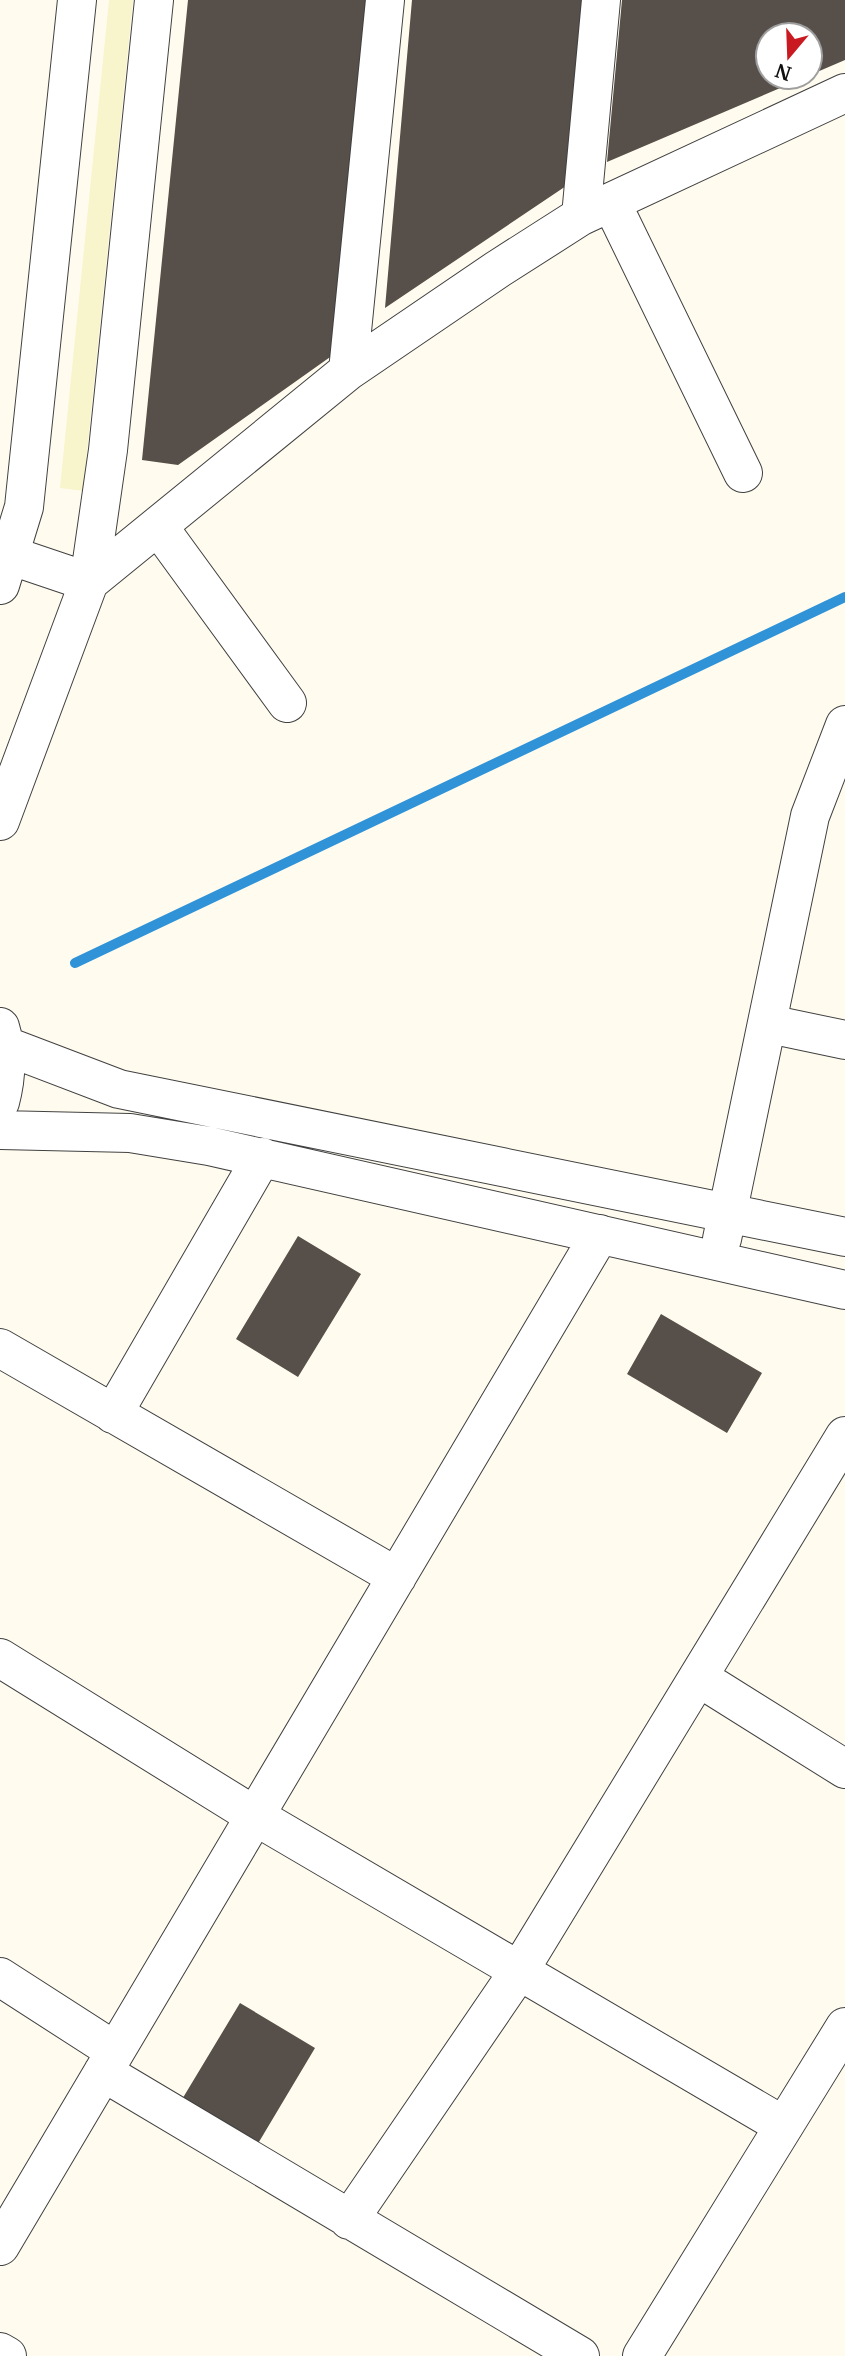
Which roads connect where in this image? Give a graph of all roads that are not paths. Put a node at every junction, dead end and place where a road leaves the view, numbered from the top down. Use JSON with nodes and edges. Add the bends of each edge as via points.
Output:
{"nodes":[{"id":1,"x":77,"y":0,"type":"edge"},
{"id":2,"x":154,"y":0,"type":"edge"},
{"id":3,"x":385,"y":0,"type":"edge"},
{"id":4,"x":601,"y":0,"type":"edge"},
{"id":5,"x":845,"y":93,"type":"edge"},
{"id":6,"x":596,"y":209,"type":"junction"},
{"id":7,"x":348,"y":371,"type":"junction"},
{"id":8,"x":743,"y":472,"type":"dead end"},
{"id":9,"x":158,"y":526,"type":"junction"},
{"id":10,"x":5,"y":570,"type":"edge"},
{"id":11,"x":89,"y":582,"type":"junction"},
{"id":12,"x":286,"y":703,"type":"dead end"},
{"id":13,"x":845,"y":725,"type":"edge"},
{"id":14,"x":0,"y":821,"type":"edge"},
{"id":15,"x":769,"y":1024,"type":"junction"},
{"id":16,"x":3,"y":1036,"type":"edge"},
{"id":17,"x":845,"y":1040,"type":"edge"},
{"id":18,"x":0,"y":1102,"type":"edge"},
{"id":19,"x":0,"y":1130,"type":"edge"},
{"id":20,"x":261,"y":1157,"type":"junction"},
{"id":21,"x":728,"y":1213,"type":"junction"},
{"id":22,"x":600,"y":1234,"type":"junction"},
{"id":23,"x":845,"y":1237,"type":"edge"},
{"id":24,"x":717,"y":1262,"type":"junction"},
{"id":25,"x":845,"y":1290,"type":"edge"},
{"id":26,"x":0,"y":1348,"type":"edge"},
{"id":27,"x":113,"y":1413,"type":"junction"},
{"id":28,"x":845,"y":1436,"type":"edge"},
{"id":29,"x":397,"y":1577,"type":"junction"},
{"id":30,"x":0,"y":1658,"type":"edge"},
{"id":31,"x":698,"y":1677,"type":"junction"},
{"id":32,"x":845,"y":1769,"type":"edge"},
{"id":33,"x":255,"y":1816,"type":"junction"},
{"id":34,"x":519,"y":1971,"type":"junction"},
{"id":35,"x":0,"y":1977,"type":"edge"},
{"id":36,"x":845,"y":2027,"type":"edge"},
{"id":37,"x":109,"y":2062,"type":"junction"},
{"id":38,"x":784,"y":2126,"type":"junction"},
{"id":39,"x":349,"y":2220,"type":"junction"},
{"id":40,"x":0,"y":2246,"type":"edge"},
{"id":41,"x":0,"y":2352,"type":"edge"},
{"id":42,"x":7,"y":2356,"type":"edge"},
{"id":43,"x":580,"y":2356,"type":"edge"},
{"id":44,"x":642,"y":2356,"type":"edge"}],
"edges":[{"from":1,"to":10,"type":"street","via":[[24,507]]},
{"from":2,"to":11,"type":"street","via":[[108,450]]},
{"from":3,"to":7,"type":"street"},
{"from":4,"to":6,"type":"street"},
{"from":5,"to":6,"type":"street"},
{"from":6,"to":7,"type":"street"},
{"from":6,"to":8,"type":"street"},
{"from":7,"to":9,"type":"street"},
{"from":9,"to":11,"type":"street"},
{"from":9,"to":12,"type":"street"},
{"from":10,"to":11,"type":"street"},
{"from":11,"to":14,"type":"street"},
{"from":13,"to":15,"type":"street","via":[[810,816]]},
{"from":15,"to":17,"type":"street"},
{"from":15,"to":21,"type":"street"},
{"from":16,"to":18,"type":"street","via":[[6,1082]]},
{"from":16,"to":21,"type":"street","via":[[119,1089]]},
{"from":19,"to":20,"type":"street","via":[[131,1133]]},
{"from":20,"to":22,"type":"street"},
{"from":20,"to":27,"type":"street"},
{"from":21,"to":23,"type":"street"},
{"from":21,"to":24,"type":"street"},
{"from":22,"to":24,"type":"street"},
{"from":22,"to":29,"type":"street"},
{"from":24,"to":25,"type":"street"},
{"from":26,"to":27,"type":"street"},
{"from":27,"to":29,"type":"street"},
{"from":28,"to":31,"type":"street"},
{"from":29,"to":33,"type":"street"},
{"from":30,"to":33,"type":"street"},
{"from":31,"to":32,"type":"street"},
{"from":31,"to":34,"type":"street"},
{"from":33,"to":34,"type":"street"},
{"from":33,"to":37,"type":"street"},
{"from":34,"to":38,"type":"street"},
{"from":34,"to":39,"type":"street"},
{"from":35,"to":37,"type":"street"},
{"from":36,"to":38,"type":"street"},
{"from":37,"to":39,"type":"street"},
{"from":37,"to":40,"type":"street"},
{"from":38,"to":44,"type":"street"},
{"from":39,"to":43,"type":"street"},
{"from":41,"to":42,"type":"street"}]}
